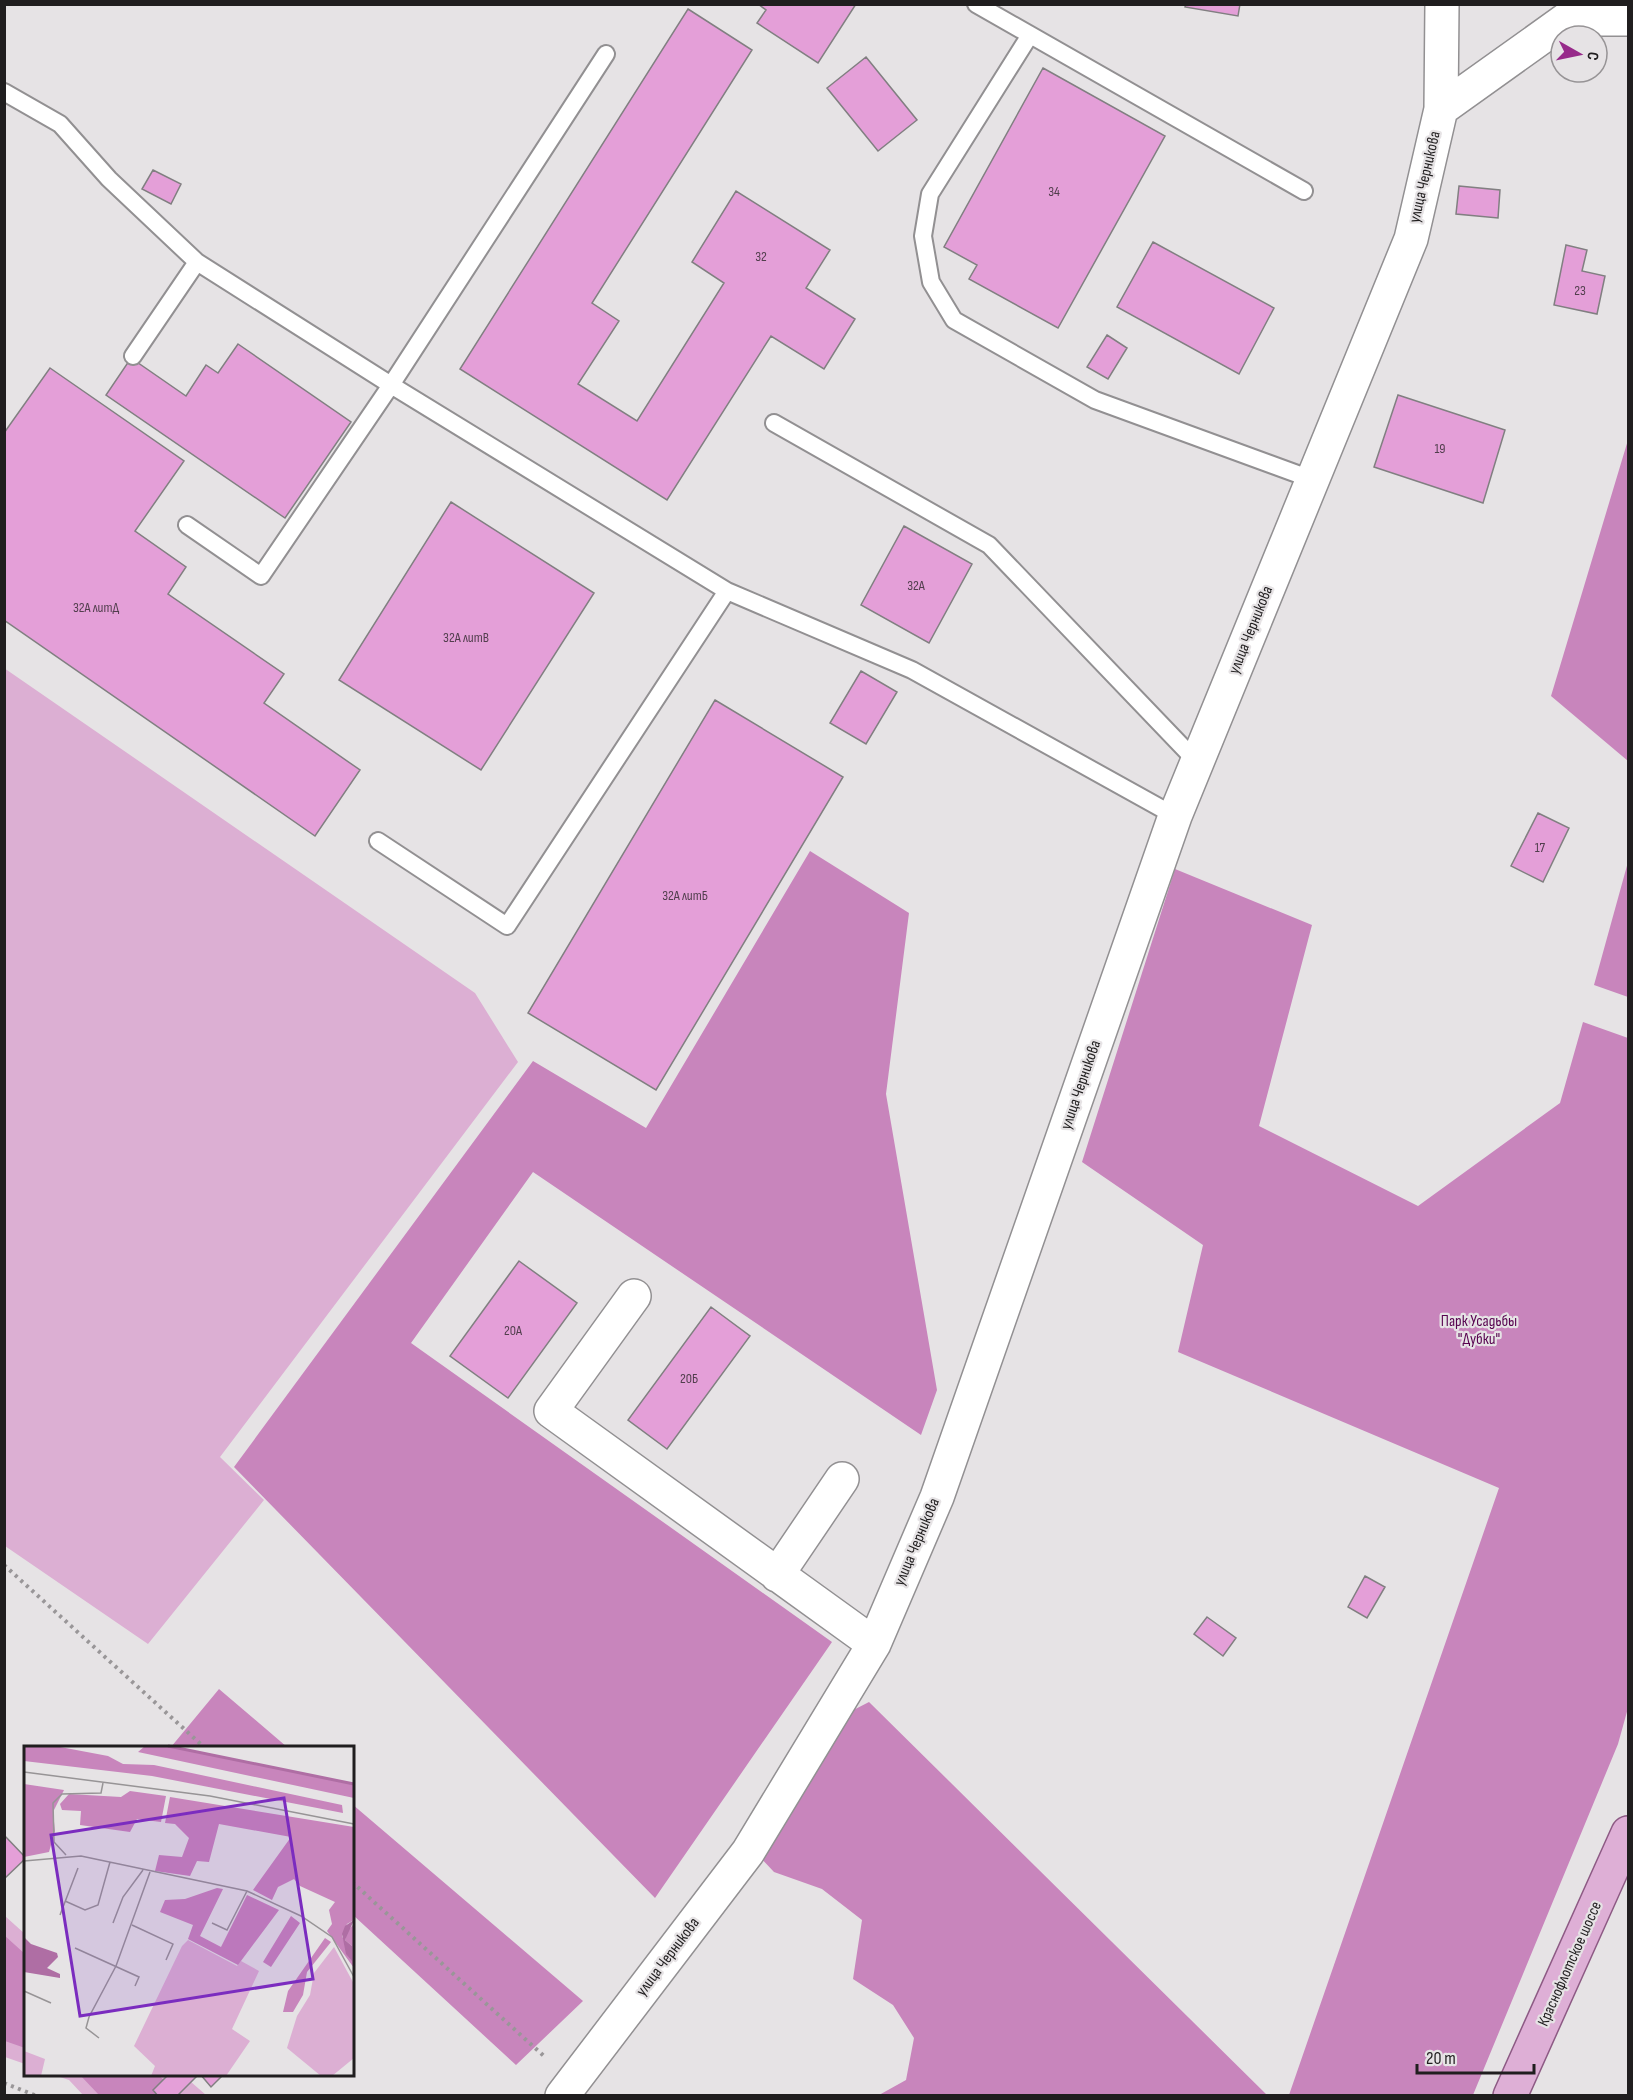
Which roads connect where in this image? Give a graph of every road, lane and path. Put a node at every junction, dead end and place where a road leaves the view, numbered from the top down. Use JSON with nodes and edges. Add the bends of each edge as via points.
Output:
{"nodes":[{"id":1,"x":976,"y":4,"type":"edge"},
{"id":2,"x":1442,"y":4,"type":"edge"},
{"id":3,"x":1555,"y":12,"type":"edge"},
{"id":4,"x":1629,"y":19,"type":"edge"},
{"id":5,"x":1030,"y":35,"type":"junction"},
{"id":6,"x":606,"y":54,"type":"dead end"},
{"id":7,"x":4,"y":92,"type":"edge"},
{"id":8,"x":1441,"y":109,"type":"junction"},
{"id":9,"x":1304,"y":191,"type":"dead end"},
{"id":10,"x":197,"y":262,"type":"junction"},
{"id":11,"x":133,"y":356,"type":"dead end"},
{"id":12,"x":391,"y":385,"type":"junction"},
{"id":13,"x":774,"y":423,"type":"dead end"},
{"id":14,"x":1311,"y":479,"type":"junction"},
{"id":15,"x":187,"y":525,"type":"dead end"},
{"id":16,"x":727,"y":591,"type":"junction"},
{"id":17,"x":1197,"y":764,"type":"junction"},
{"id":18,"x":1175,"y":816,"type":"junction"},
{"id":19,"x":378,"y":841,"type":"dead end"},
{"id":20,"x":634,"y":1296,"type":"dead end"},
{"id":21,"x":842,"y":1479,"type":"dead end"},
{"id":22,"x":4,"y":1565,"type":"edge"},
{"id":23,"x":777,"y":1575,"type":"junction"},
{"id":24,"x":874,"y":1644,"type":"junction"},
{"id":25,"x":203,"y":1746,"type":"edge"},
{"id":26,"x":1629,"y":1833,"type":"edge"},
{"id":27,"x":354,"y":1884,"type":"edge"},
{"id":28,"x":4,"y":2083,"type":"edge"},
{"id":29,"x":567,"y":2089,"type":"edge"},
{"id":30,"x":37,"y":2096,"type":"edge"},
{"id":31,"x":1510,"y":2096,"type":"edge"}],
"edges":[{"from":1,"to":5,"type":"lane"},
{"from":2,"to":8,"type":"street","name":"улица Черникова"},
{"from":3,"to":4,"type":"street"},
{"from":3,"to":8,"type":"street"},
{"from":5,"to":9,"type":"lane"},
{"from":5,"to":14,"type":"lane","via":[[930,194],[923,236],[931,282],[954,321],[1095,400]]},
{"from":6,"to":12,"type":"lane"},
{"from":7,"to":10,"type":"lane","via":[[60,124],[109,179]]},
{"from":8,"to":14,"type":"street","name":"улица Черникова","via":[[1411,239]]},
{"from":10,"to":11,"type":"lane"},
{"from":10,"to":12,"type":"lane"},
{"from":12,"to":15,"type":"lane","via":[[261,576]]},
{"from":12,"to":16,"type":"lane"},
{"from":13,"to":17,"type":"lane","via":[[989,544]]},
{"from":14,"to":17,"type":"street","name":"улица Черникова"},
{"from":16,"to":18,"type":"lane","via":[[912,670]]},
{"from":16,"to":19,"type":"lane","via":[[507,926]]},
{"from":17,"to":18,"type":"street","name":"улица Черникова"},
{"from":18,"to":24,"type":"street","name":"улица Черникова","via":[[937,1497]]},
{"from":20,"to":23,"type":"street","via":[[551,1411]]},
{"from":21,"to":23,"type":"street"},
{"from":22,"to":25,"type":"path"},
{"from":23,"to":24,"type":"street"},
{"from":24,"to":29,"type":"street","name":"улица Черникова","via":[[747,1852]]},
{"from":26,"to":31,"type":"main road","name":"Краснофлотское шоссе"},
{"from":27,"to":29,"type":"path"},
{"from":28,"to":30,"type":"path"}]}
